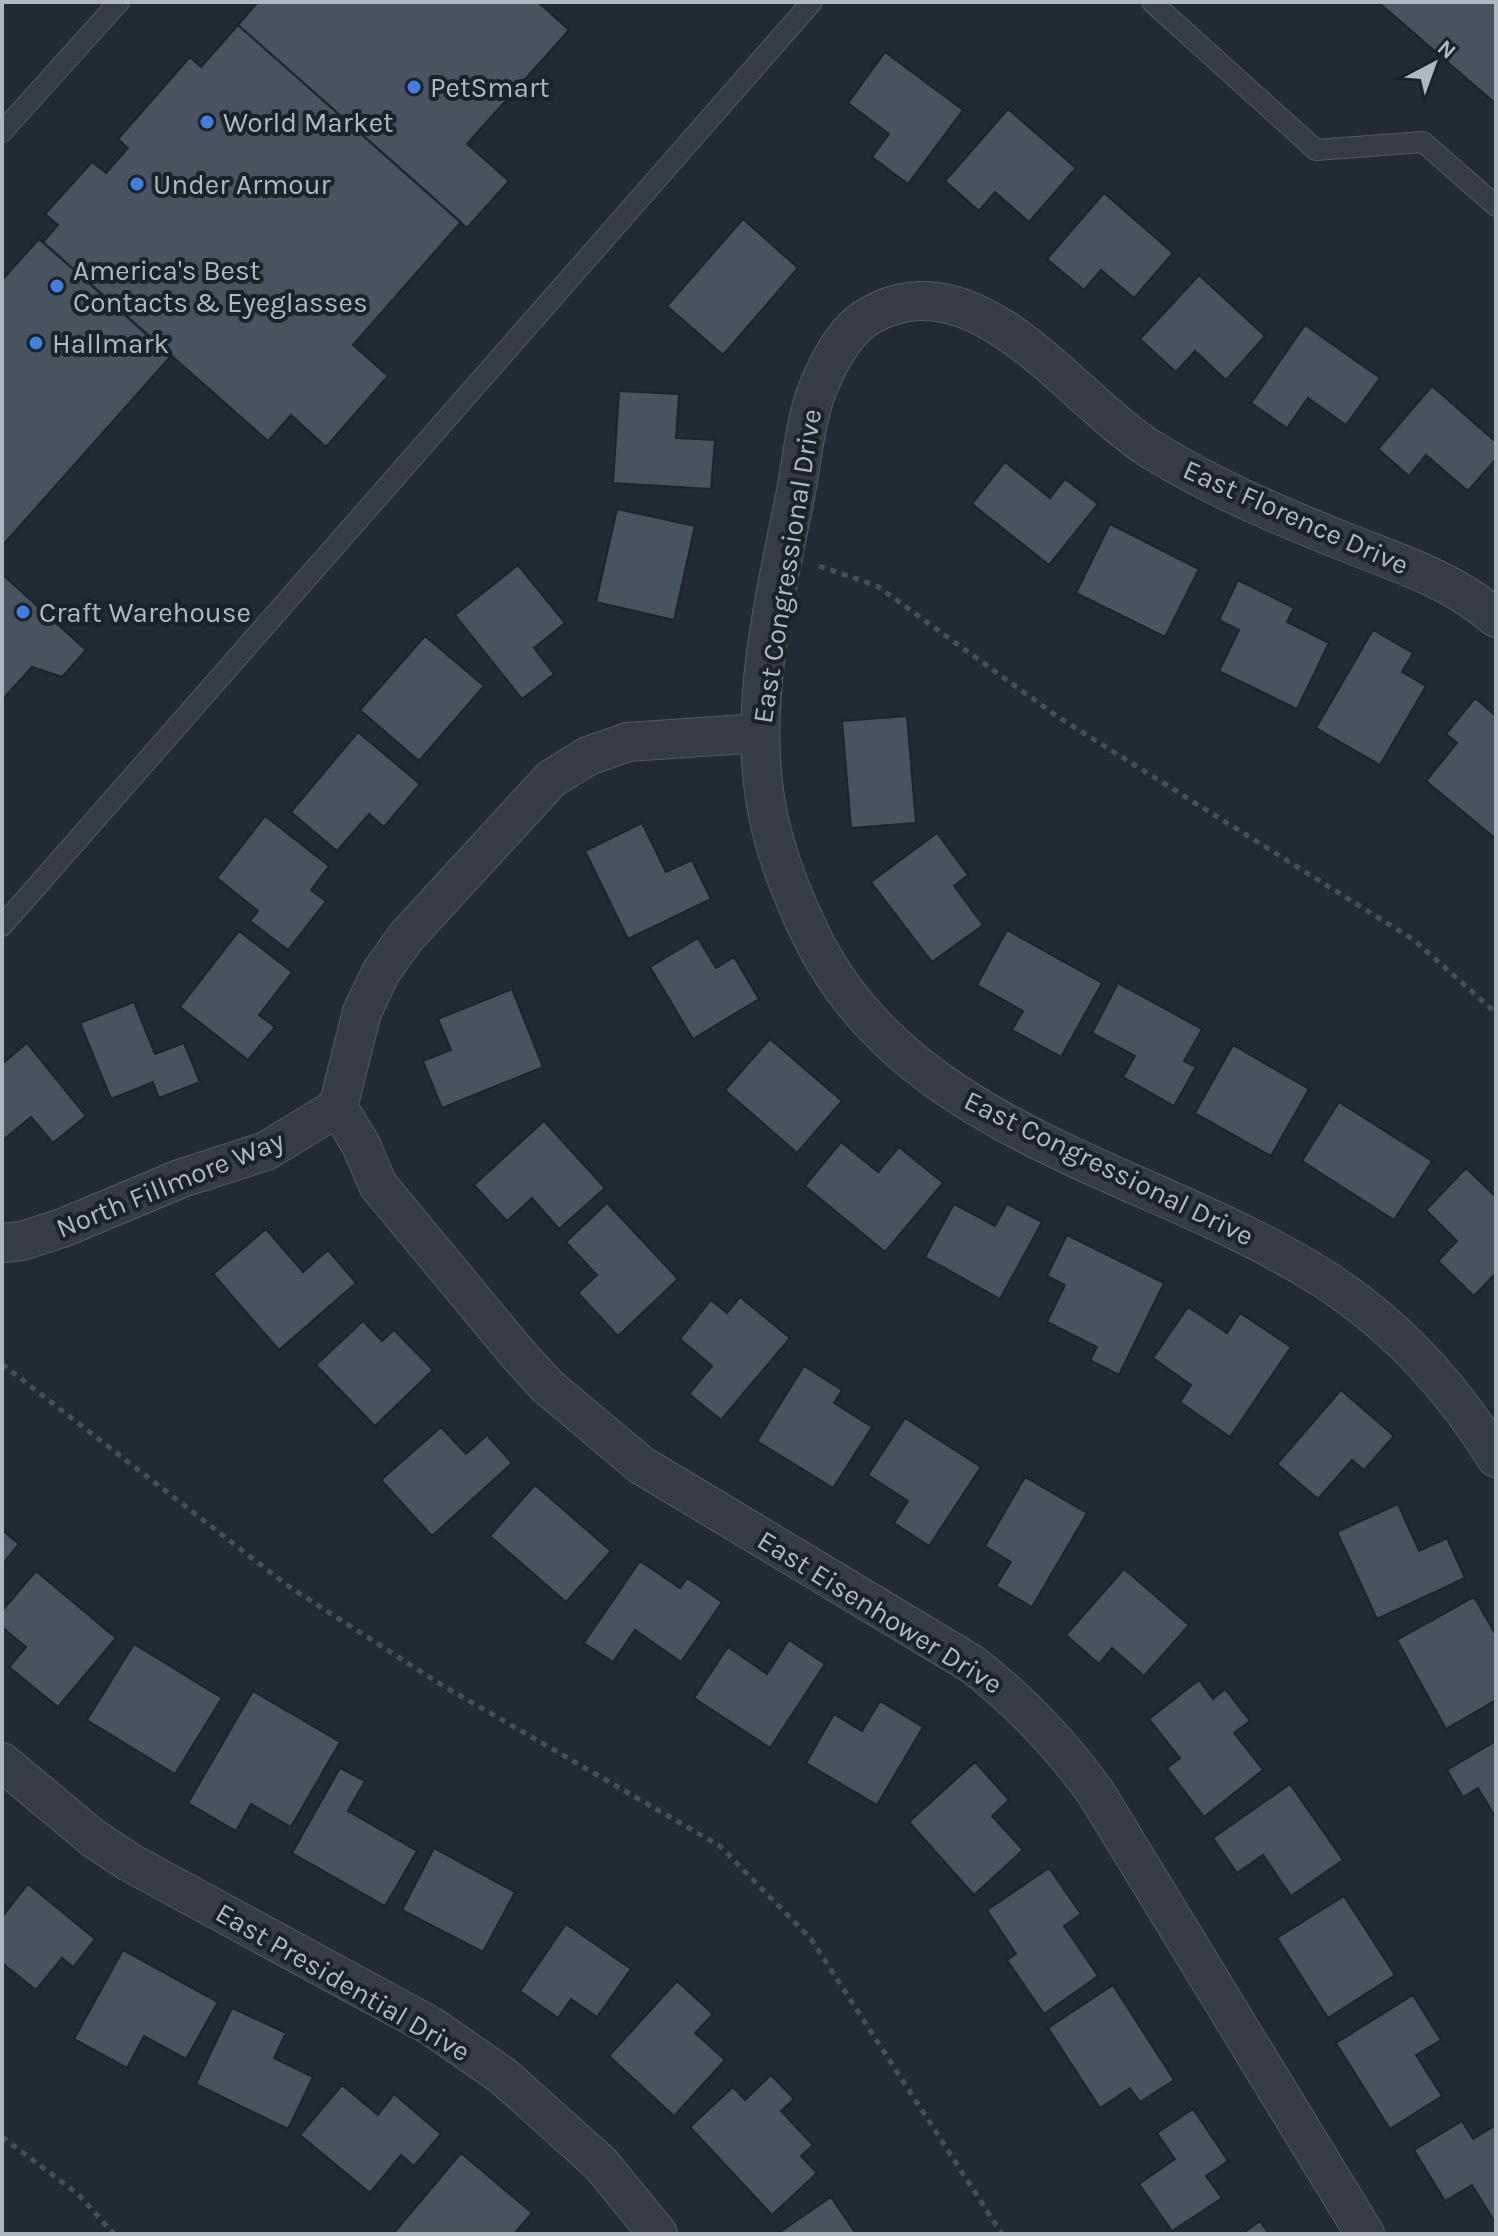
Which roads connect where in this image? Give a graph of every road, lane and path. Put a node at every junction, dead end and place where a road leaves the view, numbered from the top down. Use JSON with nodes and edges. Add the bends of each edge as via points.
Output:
{"nodes":[{"id":1,"x":119,"y":2,"type":"edge"},
{"id":2,"x":812,"y":2,"type":"edge"},
{"id":3,"x":1152,"y":2,"type":"edge"},
{"id":4,"x":2,"y":132,"type":"edge"},
{"id":5,"x":1496,"y":206,"type":"edge"},
{"id":6,"x":828,"y":366,"type":"joint"},
{"id":7,"x":814,"y":565,"type":"dead end"},
{"id":8,"x":1496,"y":618,"type":"edge"},
{"id":9,"x":759,"y":733,"type":"junction"},
{"id":10,"x":2,"y":926,"type":"edge"},
{"id":11,"x":1496,"y":1013,"type":"edge"},
{"id":12,"x":338,"y":1107,"type":"junction"},
{"id":13,"x":2,"y":1243,"type":"edge"},
{"id":14,"x":2,"y":1364,"type":"edge"},
{"id":15,"x":1496,"y":1458,"type":"edge"},
{"id":16,"x":2,"y":1762,"type":"edge"},
{"id":17,"x":2,"y":2137,"type":"edge"},
{"id":18,"x":114,"y":2234,"type":"edge"},
{"id":19,"x":658,"y":2234,"type":"edge"},
{"id":20,"x":1002,"y":2234,"type":"edge"},
{"id":21,"x":1365,"y":2234,"type":"edge"}],
"edges":[{"from":1,"to":4,"type":"lane"},
{"from":2,"to":10,"type":"lane"},
{"from":3,"to":5,"type":"lane","via":[[1316,150],[1423,142]]},
{"from":6,"to":8,"type":"street","name":"East Florence Drive","via":[[851,330],[884,308],[920,301],[961,307],[998,323],[1146,446],[1211,485],[1444,582]]},
{"from":6,"to":9,"type":"street","name":"East Congressional Drive","via":[[814,398],[783,557]]},
{"from":7,"to":11,"type":"path","via":[[877,586],[1058,717],[1414,940]]},
{"from":9,"to":12,"type":"street","via":[[628,742],[588,756],[551,779],[406,937],[381,972],[362,1012]]},
{"from":9,"to":15,"type":"street","name":"East Congressional Drive","via":[[763,789],[784,877],[818,948],[847,993],[889,1040],[934,1080],[992,1116],[1318,1275],[1375,1316],[1425,1362],[1470,1416]]},
{"from":12,"to":13,"type":"street","name":"North Fillmore Way","via":[[266,1151],[182,1178],[65,1227]]},
{"from":12,"to":21,"type":"street","name":"East Eisenhower Drive","via":[[378,1185],[517,1353],[604,1437],[641,1465],[972,1664],[1057,1740],[1096,1793]]},
{"from":14,"to":20,"type":"path","via":[[288,1586],[445,1687],[720,1846],[811,1939]]},
{"from":16,"to":19,"type":"street","name":"East Presidential Drive","via":[[129,1862],[431,2026],[503,2076],[601,2164]]},
{"from":17,"to":18,"type":"path","via":[[78,2194]]}]}
